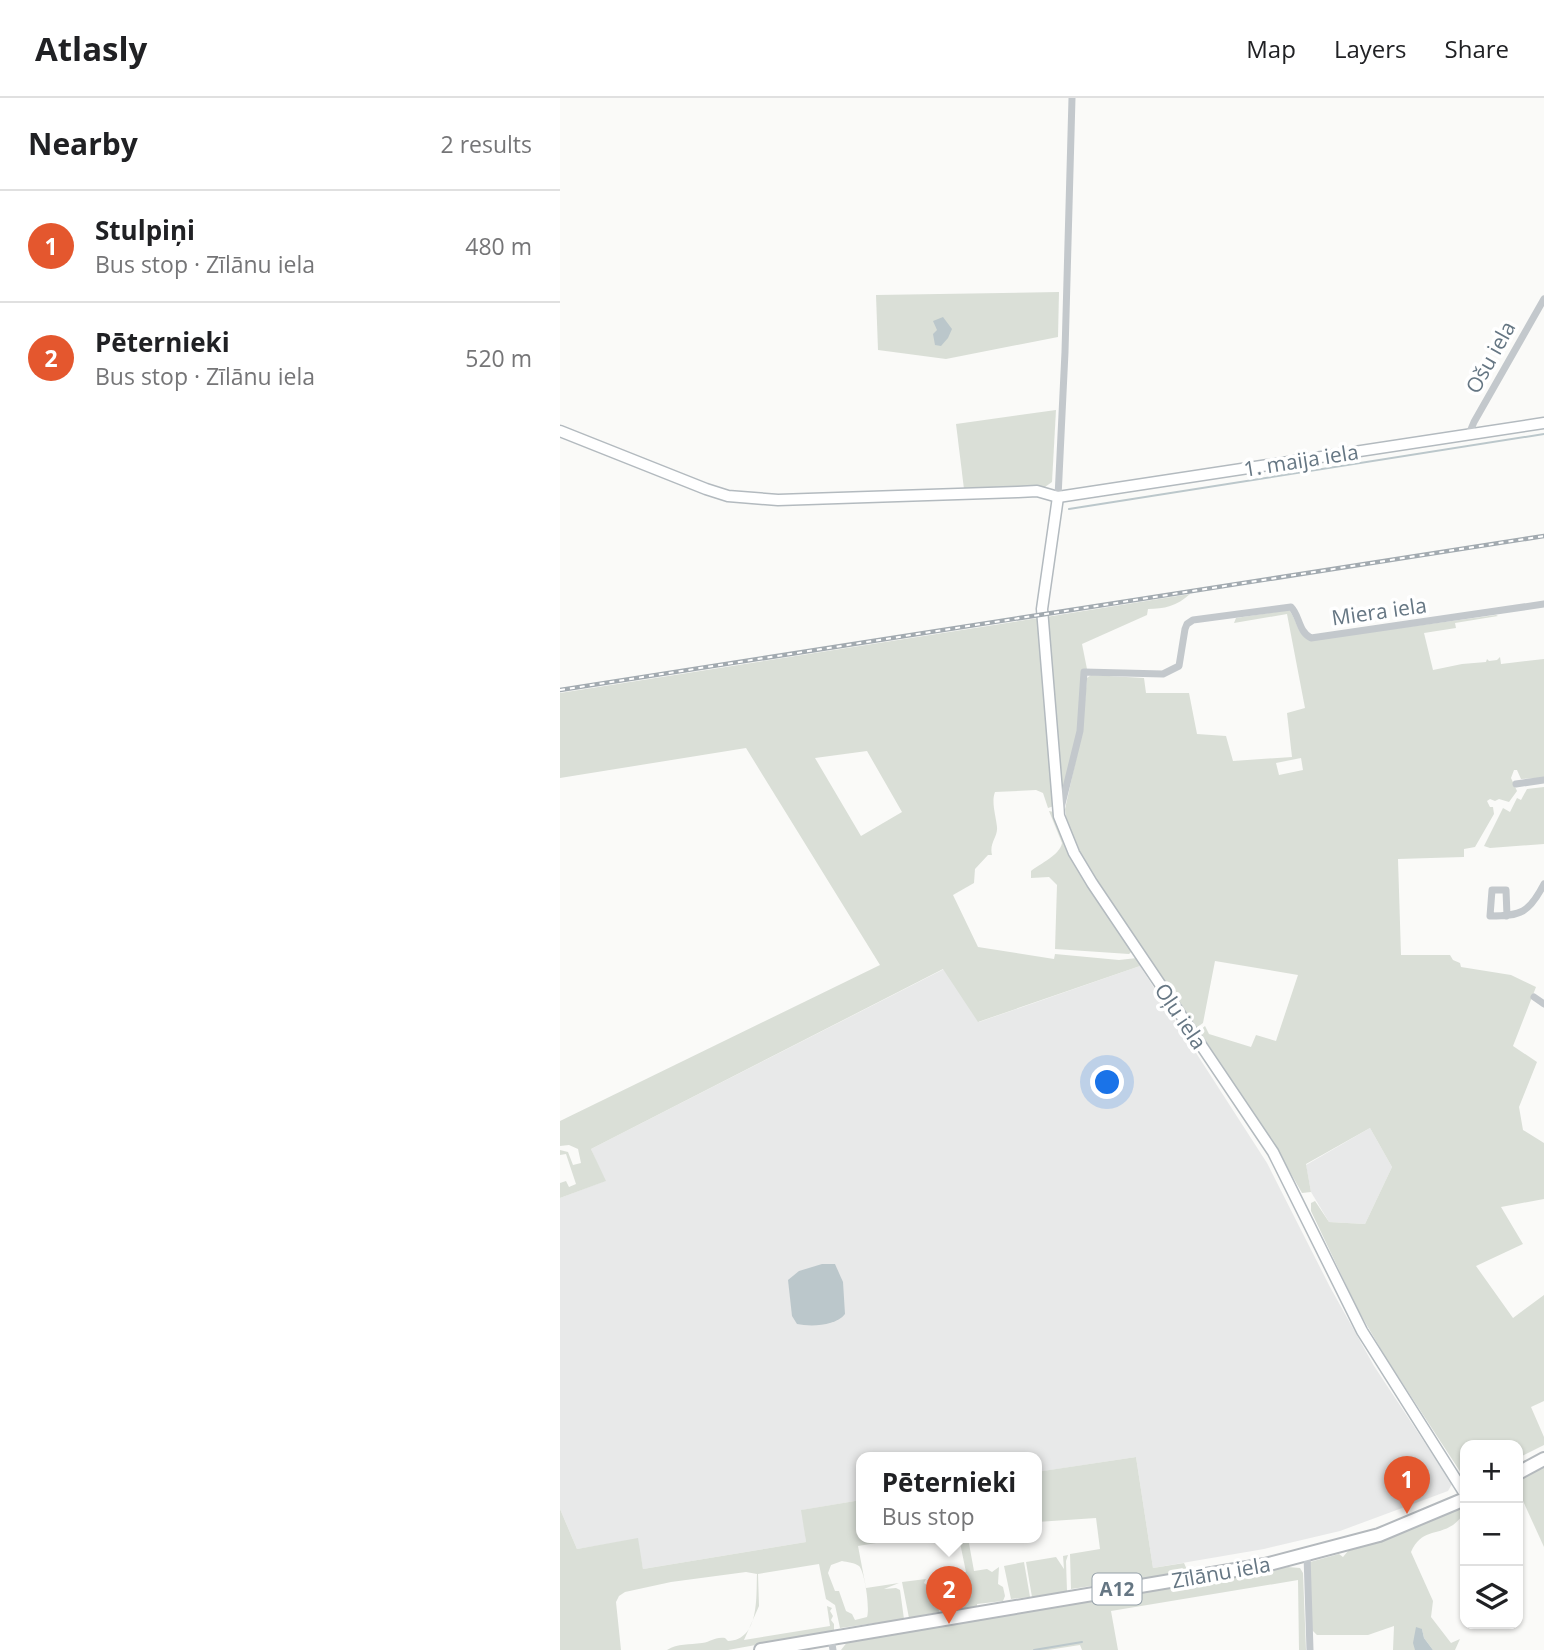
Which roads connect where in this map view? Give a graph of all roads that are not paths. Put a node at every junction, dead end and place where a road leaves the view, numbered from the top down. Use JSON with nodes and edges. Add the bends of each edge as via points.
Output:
{"nodes":[{"id":1,"x":1072,"y":98,"type":"edge"},
{"id":2,"x":1544,"y":299,"type":"edge"},
{"id":3,"x":1544,"y":423,"type":"edge"},
{"id":4,"x":560,"y":431,"type":"edge"},
{"id":5,"x":1469,"y":434,"type":"junction"},
{"id":6,"x":1058,"y":497,"type":"junction"},
{"id":7,"x":1544,"y":604,"type":"edge"},
{"id":8,"x":1544,"y":780,"type":"edge"},
{"id":9,"x":1516,"y":783,"type":"dead end"},
{"id":10,"x":1059,"y":816,"type":"junction"},
{"id":11,"x":1544,"y":884,"type":"edge"},
{"id":12,"x":1542,"y":894,"type":"edge"},
{"id":13,"x":1507,"y":916,"type":"dead end"},
{"id":14,"x":1534,"y":997,"type":"dead end"},
{"id":15,"x":1544,"y":1004,"type":"edge"},
{"id":16,"x":1544,"y":1460,"type":"edge"},
{"id":17,"x":1523,"y":1470,"type":"edge"},
{"id":18,"x":1460,"y":1486,"type":"edge"},
{"id":19,"x":1460,"y":1501,"type":"edge"},
{"id":20,"x":1307,"y":1555,"type":"junction"},
{"id":21,"x":832,"y":1644,"type":"edge"},
{"id":22,"x":761,"y":1650,"type":"edge"},
{"id":23,"x":1310,"y":1650,"type":"edge"}],
"edges":[{"from":1,"to":6,"type":"street"},
{"from":2,"to":5,"type":"street","name":"Ošu iela"},
{"from":3,"to":5,"type":"street","name":"1. maija iela"},
{"from":4,"to":6,"type":"street","name":"1. maija iela","via":[[706,489],[751,499],[1037,491]]},
{"from":5,"to":6,"type":"street","name":"1. maija iela"},
{"from":6,"to":10,"type":"street","name":"Oļu iela","via":[[1042,609]]},
{"from":7,"to":10,"type":"street","name":"Miera iela","via":[[1311,638],[1301,629],[1291,607],[1193,620],[1185,629],[1179,666],[1163,674],[1084,672],[1080,731]]},
{"from":8,"to":9,"type":"street"},
{"from":10,"to":18,"type":"street","name":"Oļu iela","via":[[1092,883],[1273,1152],[1362,1331]]},
{"from":11,"to":12,"type":"street"},
{"from":12,"to":13,"type":"street","via":[[1525,911]]},
{"from":14,"to":15,"type":"street"},
{"from":16,"to":17,"type":"highway"},
{"from":19,"to":20,"type":"highway","name":"Zīlānu iela","number":"A12","via":[[1379,1535]]},
{"from":20,"to":21,"type":"highway","name":"Zīlānu iela","number":"A12"},
{"from":20,"to":23,"type":"street"},
{"from":21,"to":22,"type":"highway","name":"Zīlānu iela","number":"A12"}]}
